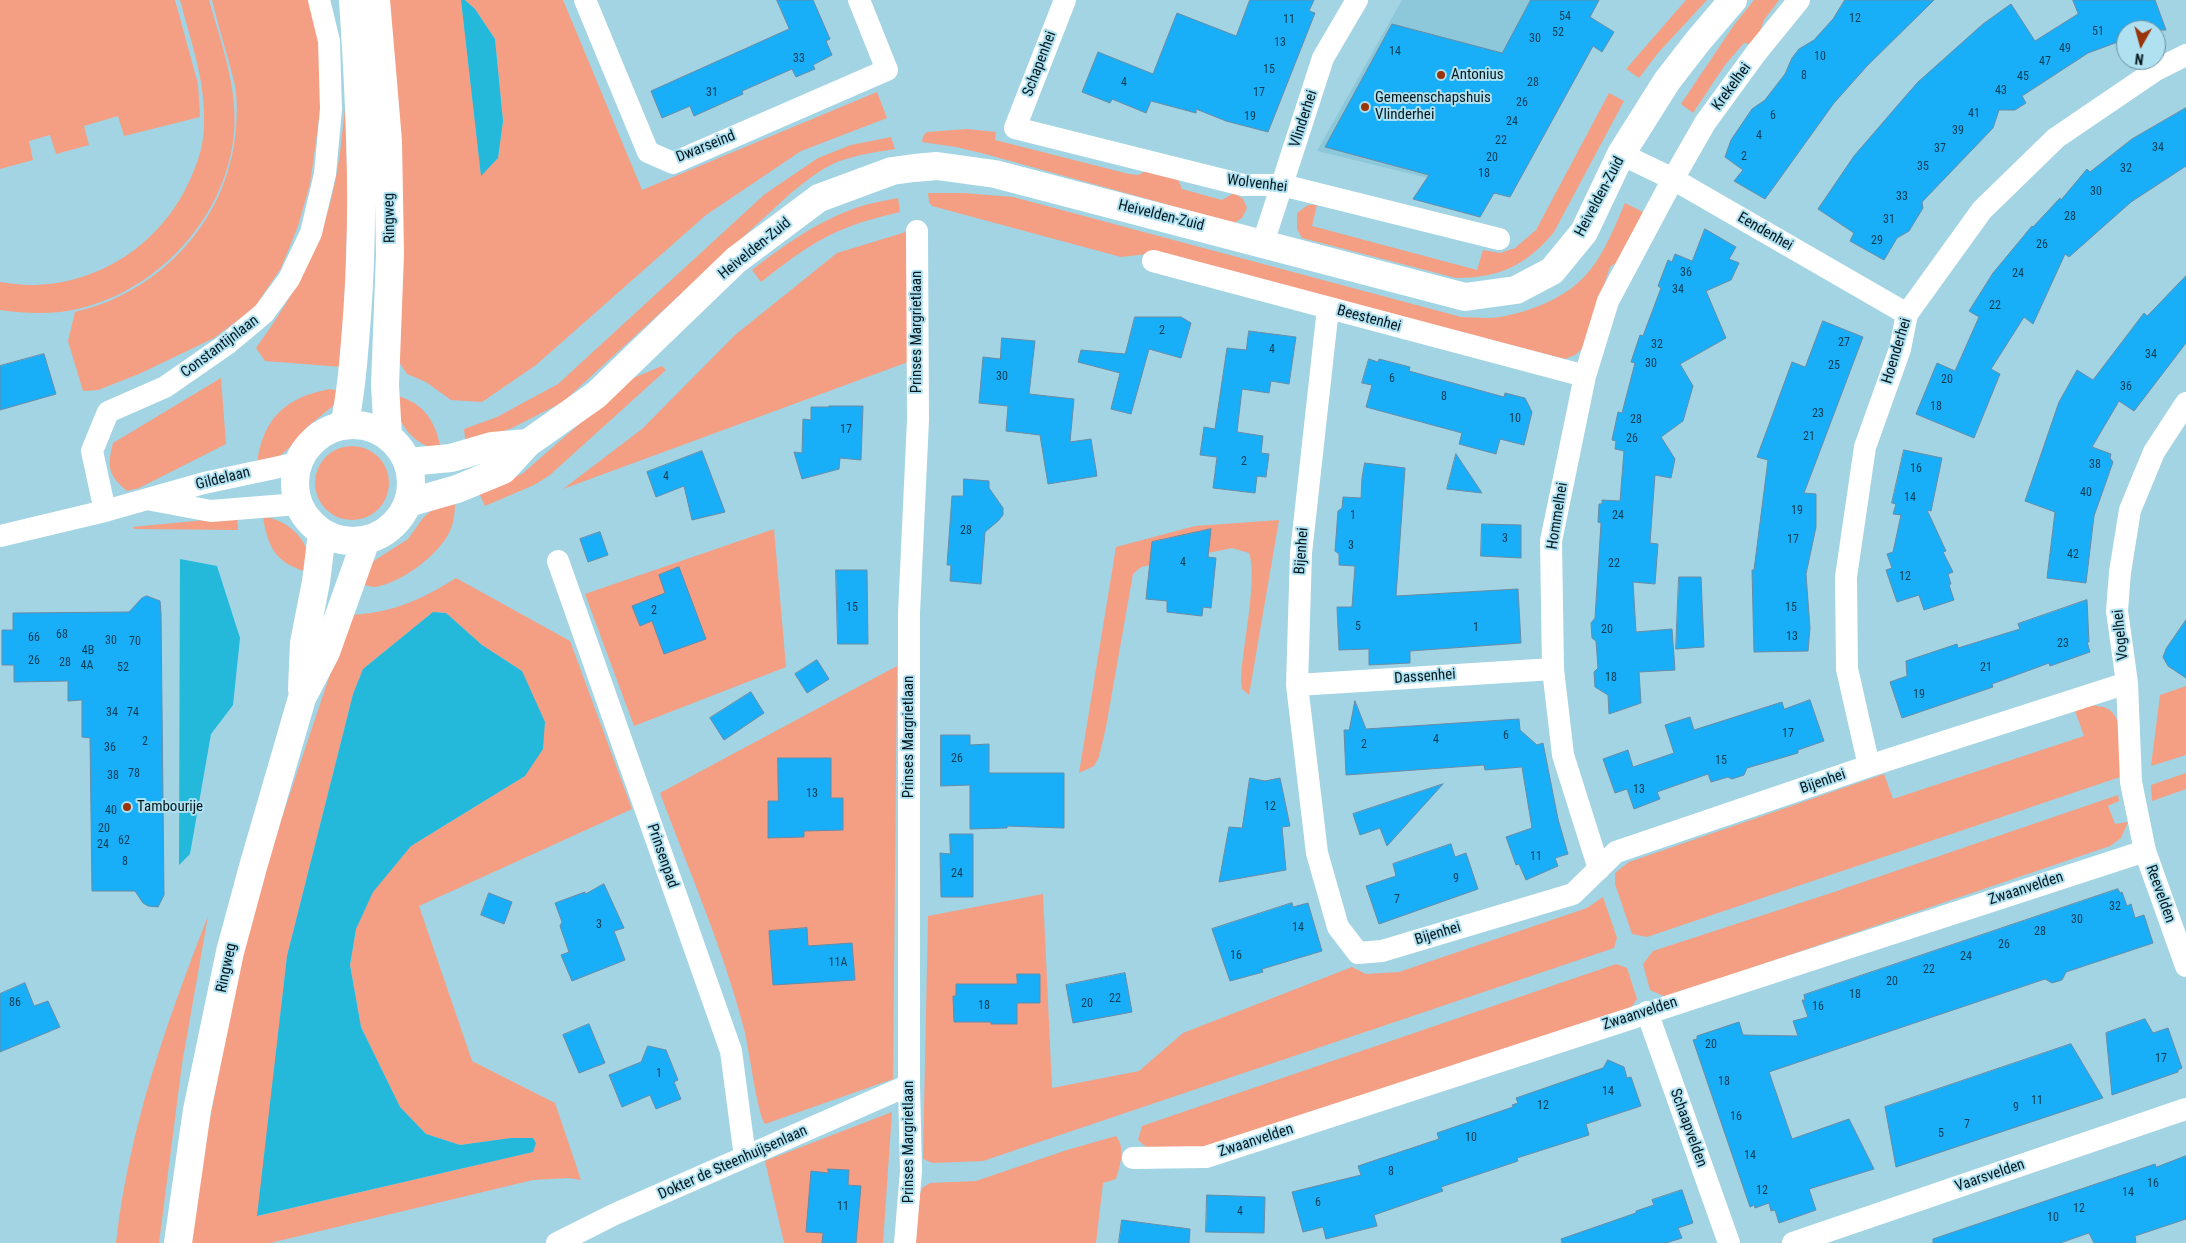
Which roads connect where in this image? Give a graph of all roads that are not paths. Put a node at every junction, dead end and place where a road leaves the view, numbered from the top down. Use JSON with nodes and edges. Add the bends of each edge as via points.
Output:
{"nodes":[{"id":1,"x":319,"y":0,"type":"edge"},
{"id":2,"x":353,"y":0,"type":"edge"},
{"id":3,"x":376,"y":0,"type":"edge"},
{"id":4,"x":585,"y":0,"type":"edge"},
{"id":5,"x":860,"y":0,"type":"edge"},
{"id":6,"x":1065,"y":0,"type":"edge"},
{"id":7,"x":1356,"y":0,"type":"edge"},
{"id":8,"x":1733,"y":0,"type":"edge"},
{"id":9,"x":1799,"y":0,"type":"edge"},
{"id":10,"x":2186,"y":55,"type":"edge"},
{"id":11,"x":1015,"y":128,"type":"joint"},
{"id":12,"x":1621,"y":154,"type":"junction"},
{"id":13,"x":1673,"y":179,"type":"junction"},
{"id":14,"x":1282,"y":185,"type":"junction"},
{"id":15,"x":917,"y":231,"type":"dead end"},
{"id":16,"x":1499,"y":239,"type":"dead end"},
{"id":17,"x":1263,"y":243,"type":"junction"},
{"id":18,"x":1153,"y":261,"type":"dead end"},
{"id":19,"x":1328,"y":308,"type":"junction"},
{"id":20,"x":1907,"y":314,"type":"junction"},
{"id":21,"x":1585,"y":376,"type":"junction"},
{"id":22,"x":2186,"y":403,"type":"edge"},
{"id":23,"x":344,"y":426,"type":"junction"},
{"id":24,"x":388,"y":436,"type":"junction"},
{"id":25,"x":528,"y":442,"type":"junction"},
{"id":26,"x":408,"y":462,"type":"junction"},
{"id":27,"x":298,"y":463,"type":"junction"},
{"id":28,"x":148,"y":500,"type":"junction"},
{"id":29,"x":408,"y":503,"type":"junction"},
{"id":30,"x":298,"y":504,"type":"junction"},
{"id":31,"x":105,"y":512,"type":"junction"},
{"id":32,"x":322,"y":533,"type":"junction"},
{"id":33,"x":0,"y":536,"type":"edge"},
{"id":34,"x":366,"y":540,"type":"junction"},
{"id":35,"x":558,"y":561,"type":"dead end"},
{"id":36,"x":1553,"y":669,"type":"junction"},
{"id":37,"x":2127,"y":683,"type":"junction"},
{"id":38,"x":1297,"y":685,"type":"junction"},
{"id":39,"x":302,"y":698,"type":"junction"},
{"id":40,"x":1869,"y":766,"type":"junction"},
{"id":41,"x":2145,"y":851,"type":"junction"},
{"id":42,"x":1599,"y":869,"type":"junction"},
{"id":43,"x":2186,"y":966,"type":"edge"},
{"id":44,"x":1647,"y":1012,"type":"junction"},
{"id":45,"x":909,"y":1085,"type":"junction"},
{"id":46,"x":2186,"y":1109,"type":"edge"},
{"id":47,"x":745,"y":1157,"type":"junction"},
{"id":48,"x":1133,"y":1158,"type":"dead end"},
{"id":49,"x":178,"y":1243,"type":"edge"},
{"id":50,"x":557,"y":1243,"type":"edge"},
{"id":51,"x":905,"y":1243,"type":"edge"},
{"id":52,"x":1729,"y":1243,"type":"edge"},
{"id":53,"x":1793,"y":1243,"type":"edge"}],
"edges":[{"from":1,"to":31,"type":"street","name":"Constantijnlaan","via":[[328,41],[331,109],[325,174],[311,233],[289,279],[264,313],[227,344],[165,387],[108,412],[92,450]]},
{"from":2,"to":23,"type":"main road","name":"Ringweg","via":[[362,251],[352,382]]},
{"from":3,"to":24,"type":"main road","name":"Ringweg","via":[[388,141],[390,254],[385,385]]},
{"from":4,"to":5,"type":"street","name":"Dwarseind","via":[[648,152],[673,163],[887,70]]},
{"from":6,"to":11,"type":"street","name":"Schapenhei"},
{"from":7,"to":14,"type":"street","name":"Vlinderhei","via":[[1323,58]]},
{"from":8,"to":12,"type":"main road","name":"Heivelden-Zuid","via":[[1667,81]]},
{"from":9,"to":13,"type":"street","name":"Krekelhei","via":[[1705,123]]},
{"from":10,"to":20,"type":"street","name":"Hoenderhei","via":[[2156,70],[2056,138],[1982,210]]},
{"from":11,"to":14,"type":"street","name":"Wolvenhei","via":[[1243,185]]},
{"from":12,"to":13,"type":"street","name":"Eendenhei"},
{"from":12,"to":17,"type":"main road","name":"Heivelden-Zuid","via":[[1584,232],[1552,271],[1516,290],[1465,297]]},
{"from":13,"to":20,"type":"street","name":"Eendenhei"},
{"from":13,"to":21,"type":"street","name":"Hommelhei","via":[[1608,301]]},
{"from":14,"to":16,"type":"street","name":"Wolvenhei"},
{"from":14,"to":17,"type":"street","name":"Vlinderhei"},
{"from":15,"to":45,"type":"street","name":"Prinses Margrietlaan","via":[[918,420],[909,613]]},
{"from":17,"to":25,"type":"main road","name":"Heivelden-Zuid","via":[[996,174],[937,166],[892,172],[819,198],[736,260],[596,395]]},
{"from":18,"to":19,"type":"street","name":"Beestenhei"},
{"from":19,"to":21,"type":"street","name":"Beestenhei"},
{"from":19,"to":38,"type":"street","name":"Bijenhei","via":[[1301,552]]},
{"from":20,"to":40,"type":"street","name":"Hoenderhei","via":[[1900,349],[1865,447],[1846,577],[1847,669]]},
{"from":21,"to":36,"type":"street","name":"Hommelhei","via":[[1551,541]]},
{"from":22,"to":37,"type":"street","name":"Vogelhei","via":[[2154,452],[2130,510],[2117,612]]},
{"from":23,"to":24,"type":"main road","via":[[367,426]]},
{"from":23,"to":27,"type":"main road","via":[[324,432],[308,445]]},
{"from":24,"to":26,"type":"main road"},
{"from":25,"to":26,"type":"main road","name":"Heivelden-Zuid","via":[[492,446],[451,458]]},
{"from":25,"to":29,"type":"main road","name":"Heivelden-Zuid","via":[[503,470],[458,489]]},
{"from":26,"to":29,"type":"main road","via":[[412,483]]},
{"from":27,"to":28,"type":"street","name":"Gildelaan","via":[[204,483]]},
{"from":27,"to":30,"type":"main road","via":[[294,483]]},
{"from":28,"to":30,"type":"street","name":"Gildelaan","via":[[211,511]]},
{"from":28,"to":31,"type":"street","name":"Gildelaan"},
{"from":29,"to":34,"type":"main road","via":[[399,520],[384,533]]},
{"from":30,"to":32,"type":"main road","via":[[312,525]]},
{"from":31,"to":33,"type":"street","name":"Gildelaan"},
{"from":32,"to":34,"type":"main road","via":[[343,541]]},
{"from":32,"to":39,"type":"main road","name":"Ringweg","via":[[304,642]]},
{"from":34,"to":39,"type":"main road","name":"Ringweg","via":[[326,652]]},
{"from":35,"to":47,"type":"street","name":"Prinsenpad","via":[[731,1051]]},
{"from":36,"to":38,"type":"street","name":"Dassenhei"},
{"from":36,"to":42,"type":"street","name":"Hommelhei","via":[[1563,755]]},
{"from":37,"to":40,"type":"street","name":"Bijenhei"},
{"from":37,"to":41,"type":"street","name":"Vogelhei","via":[[2131,782]]},
{"from":38,"to":42,"type":"street","name":"Bijenhei","via":[[1317,853],[1338,927],[1358,953],[1382,951],[1573,894]]},
{"from":39,"to":49,"type":"main road","name":"Ringweg","via":[[230,952],[198,1110]]},
{"from":40,"to":42,"type":"street","name":"Bijenhei","via":[[1616,852]]},
{"from":41,"to":43,"type":"street","name":"Reevelden"},
{"from":41,"to":44,"type":"street","name":"Zwaanvelden"},
{"from":44,"to":48,"type":"street","name":"Zwaanvelden","via":[[1206,1157]]},
{"from":44,"to":52,"type":"street","name":"Schaapvelden"},
{"from":45,"to":47,"type":"street","name":"Dokter de Steenhuijsenlaan"},
{"from":45,"to":51,"type":"street","name":"Prinses Margrietlaan","via":[[911,1171]]},
{"from":46,"to":53,"type":"street","name":"Vaarsvelden"},
{"from":47,"to":50,"type":"street","name":"Dokter de Steenhuijsenlaan","via":[[614,1214]]}]}
